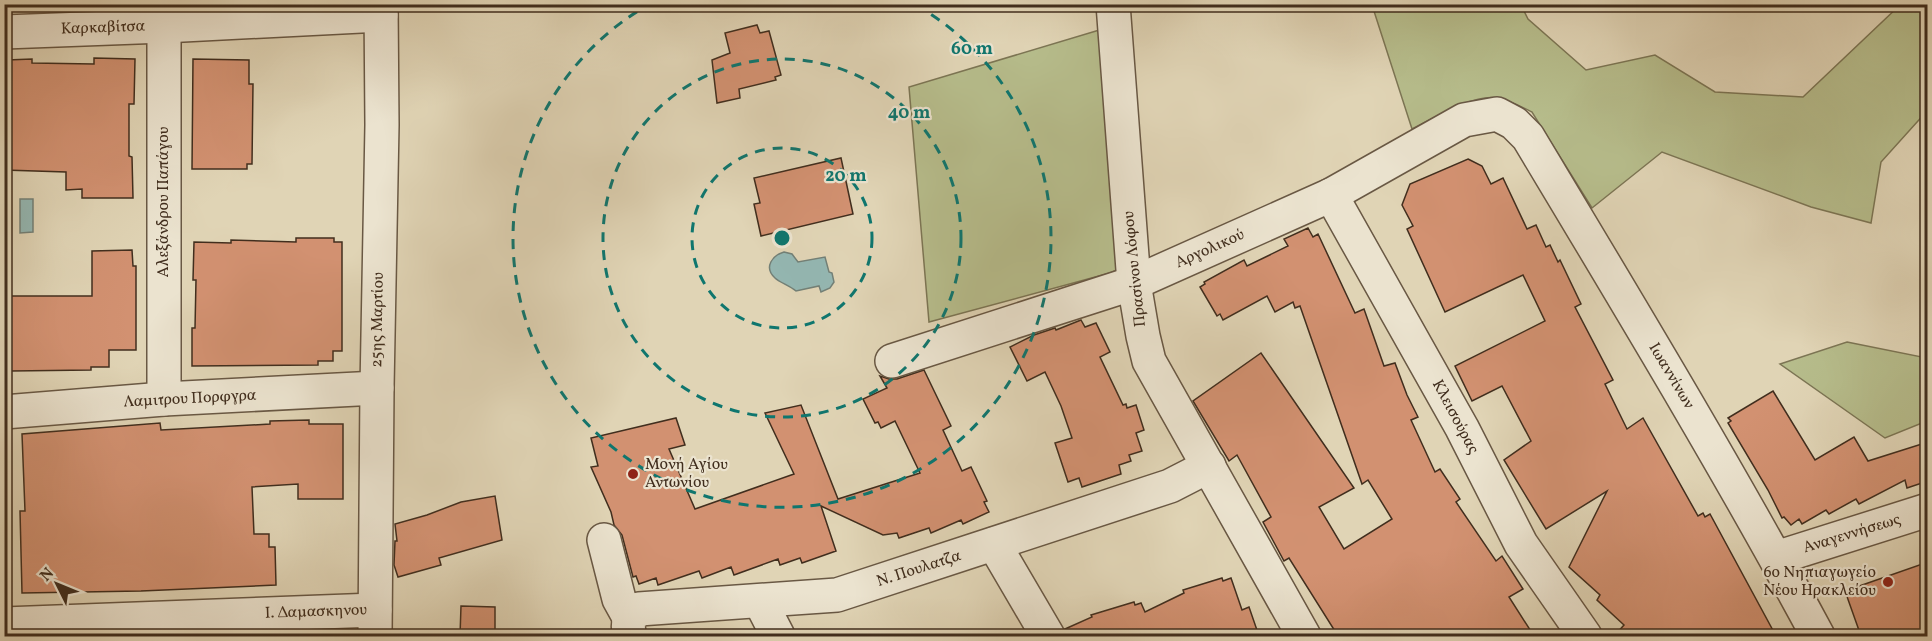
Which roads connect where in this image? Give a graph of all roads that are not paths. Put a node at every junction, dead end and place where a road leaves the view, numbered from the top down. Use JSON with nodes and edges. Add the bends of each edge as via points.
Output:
{"nodes":[{"id":1,"x":1113,"y":4,"type":"edge"},
{"id":2,"x":381,"y":10,"type":"edge"},
{"id":3,"x":164,"y":15,"type":"edge"},
{"id":4,"x":4,"y":32,"type":"edge"},
{"id":5,"x":1514,"y":123,"type":"joint"},
{"id":6,"x":1331,"y":195,"type":"junction"},
{"id":7,"x":1134,"y":283,"type":"junction"},
{"id":8,"x":892,"y":361,"type":"dead end"},
{"id":9,"x":377,"y":388,"type":"junction"},
{"id":10,"x":164,"y":399,"type":"junction"},
{"id":11,"x":4,"y":412,"type":"edge"},
{"id":12,"x":1209,"y":466,"type":"junction"},
{"id":13,"x":1928,"y":510,"type":"edge"},
{"id":14,"x":604,"y":540,"type":"dead end"},
{"id":15,"x":994,"y":544,"type":"junction"},
{"id":16,"x":1776,"y":558,"type":"junction"},
{"id":17,"x":760,"y":601,"type":"junction"},
{"id":18,"x":375,"y":623,"type":"edge"},
{"id":19,"x":4,"y":624,"type":"edge"},
{"id":20,"x":629,"y":627,"type":"edge"},
{"id":21,"x":778,"y":636,"type":"edge"},
{"id":22,"x":1048,"y":636,"type":"edge"},
{"id":23,"x":1304,"y":636,"type":"edge"},
{"id":24,"x":1585,"y":636,"type":"edge"},
{"id":25,"x":1818,"y":636,"type":"edge"}],
"edges":[{"from":1,"to":7,"type":"street","name":"Πρασίνου Λόφου"},
{"from":2,"to":3,"type":"street","name":"Καρκαβίτσα"},
{"from":2,"to":9,"type":"street","name":"25ης Μαρτίου"},
{"from":3,"to":4,"type":"street","name":"Καρκαβίτσα"},
{"from":3,"to":10,"type":"street","name":"Αλεξάνδρου Παπάγου"},
{"from":5,"to":6,"type":"street","name":"Αργολικού","via":[[1497,114],[1464,120]]},
{"from":5,"to":16,"type":"street","name":"Ιωαννίνων","via":[[1528,137]]},
{"from":6,"to":7,"type":"street","name":"Αργολικού"},
{"from":6,"to":24,"type":"street","name":"Κλεισούρας","via":[[1462,428],[1521,544]]},
{"from":7,"to":8,"type":"street","name":"Αργολικού"},
{"from":7,"to":12,"type":"street","name":"Πρασίνου Λόφου","via":[[1149,361]]},
{"from":9,"to":10,"type":"street","name":"Λαμιτρου Πορφγρα"},
{"from":9,"to":18,"type":"street","name":"25ης Μαρτίου"},
{"from":10,"to":11,"type":"street","name":"Λαμιτρου Πορφγρα"},
{"from":12,"to":15,"type":"street","name":"Ν. Πουλατζα","via":[[1170,486]]},
{"from":12,"to":23,"type":"street","name":"Πρασίνου Λόφου"},
{"from":13,"to":16,"type":"street","name":"Αναγεννήσεως"},
{"from":14,"to":20,"type":"street"},
{"from":15,"to":17,"type":"street","name":"Ν. Πουλατζα","via":[[837,595]]},
{"from":15,"to":22,"type":"street"},
{"from":16,"to":25,"type":"street","name":"Ιωαννίνων"},
{"from":17,"to":20,"type":"street","name":"Ν. Πουλατζα","via":[[639,609]]},
{"from":17,"to":21,"type":"street"},
{"from":18,"to":19,"type":"street","name":"Ι. Δαμασκηνου"}]}
